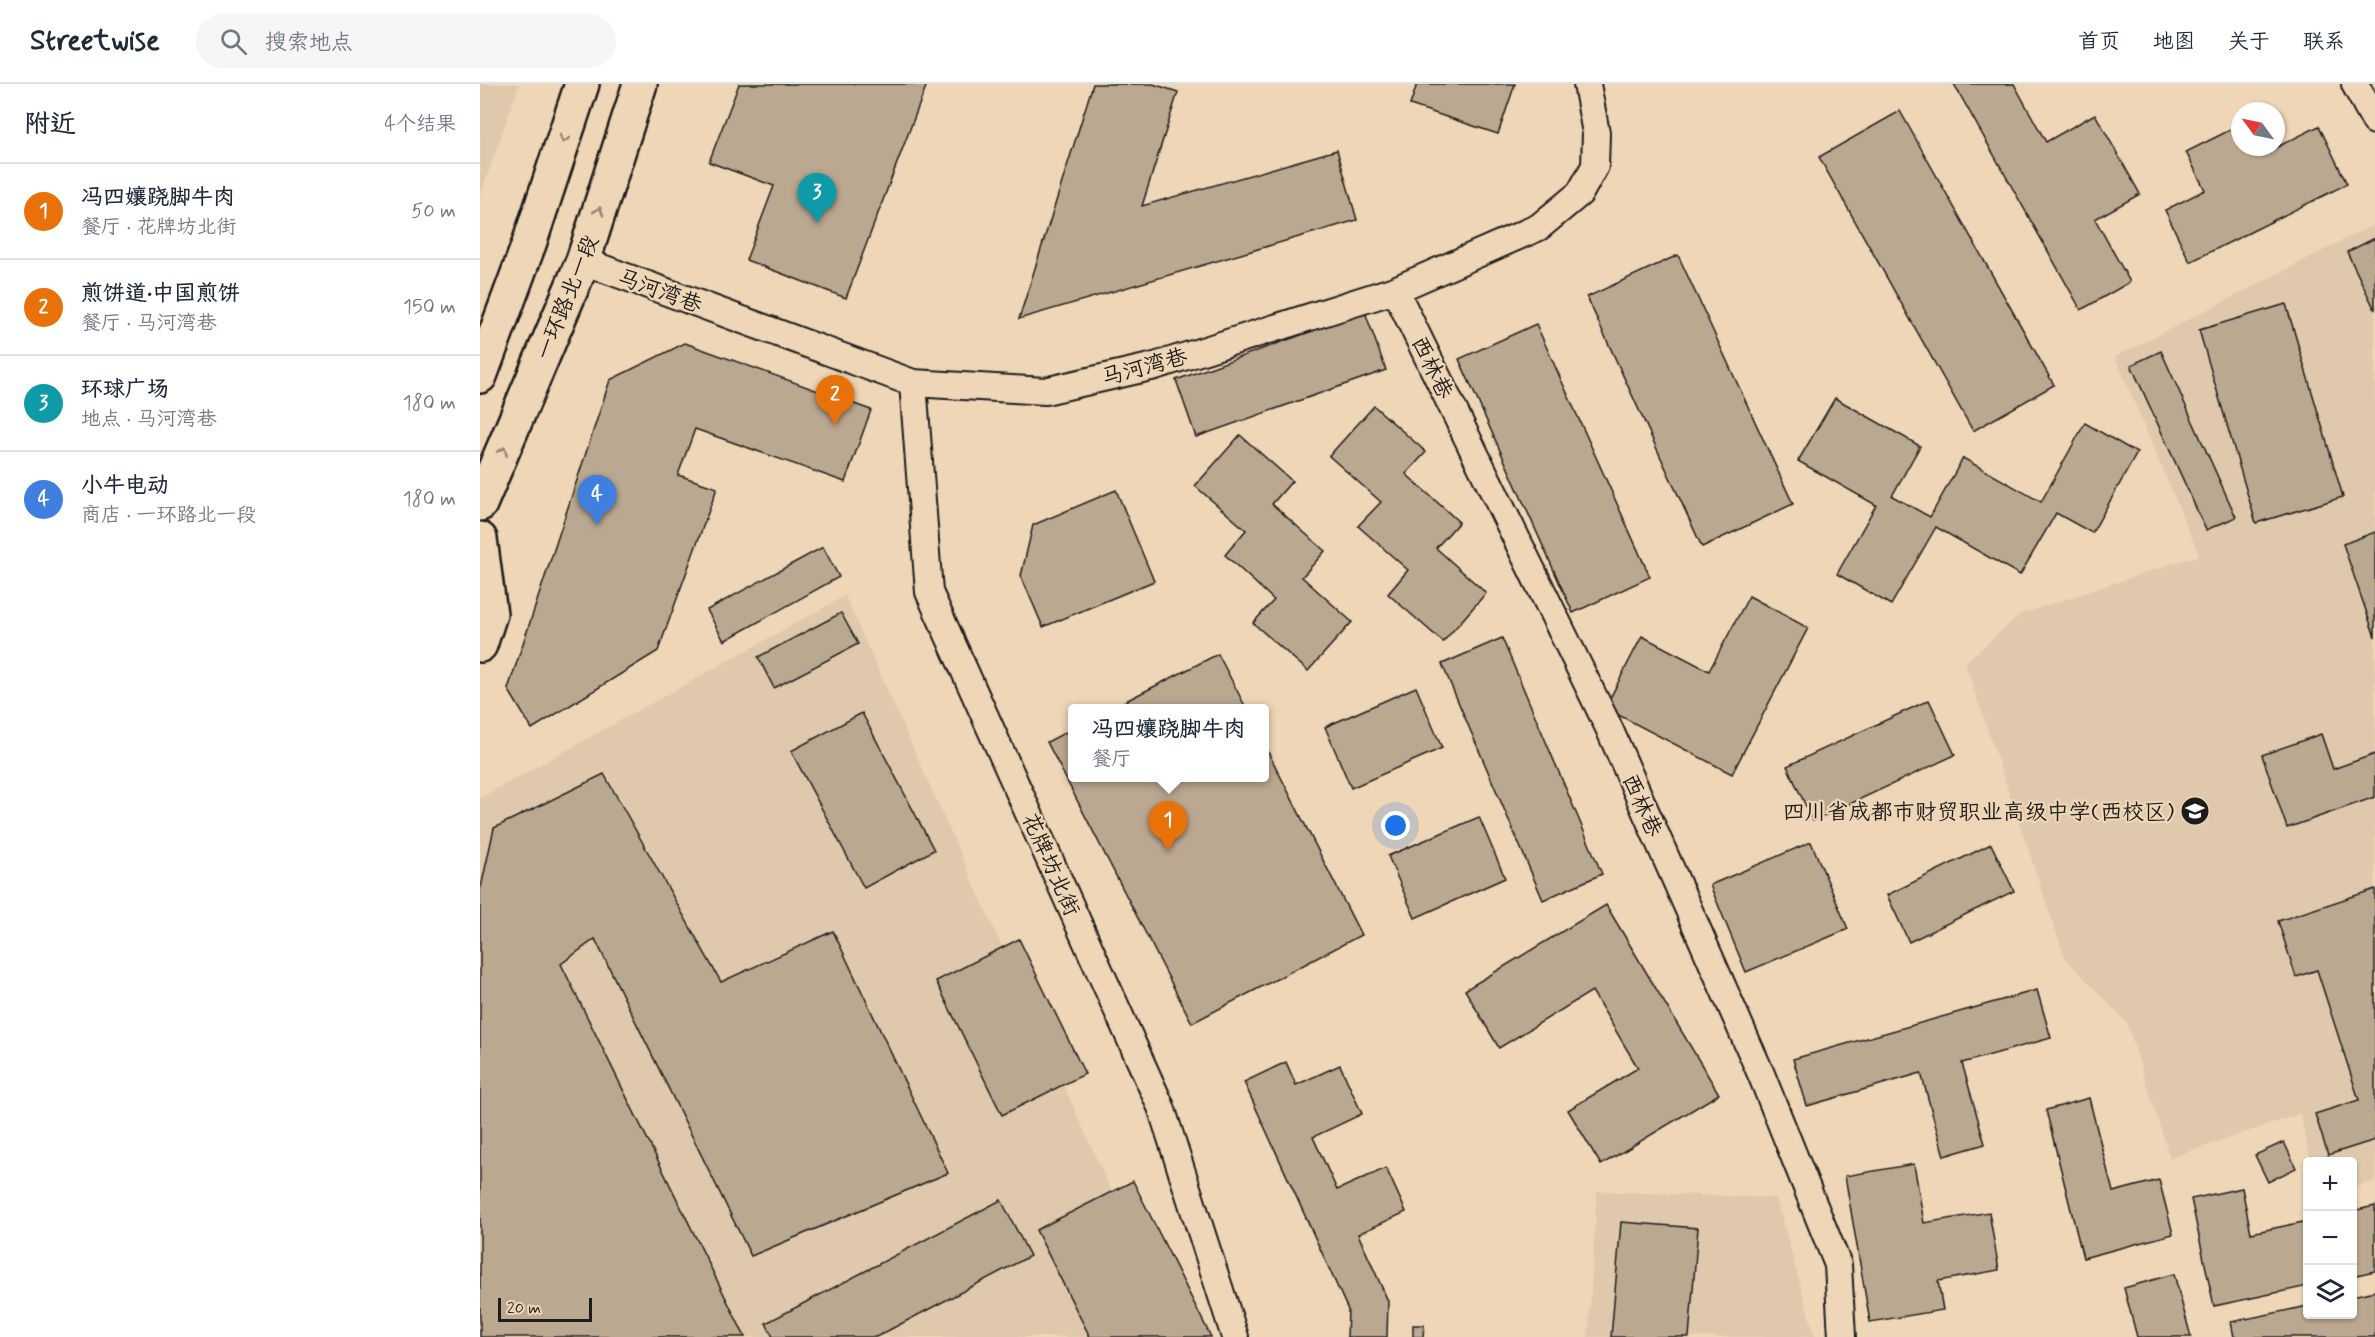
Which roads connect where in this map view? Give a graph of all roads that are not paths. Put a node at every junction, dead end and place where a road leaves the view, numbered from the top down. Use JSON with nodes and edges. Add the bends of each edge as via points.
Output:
{"nodes":[{"id":1,"x":582,"y":84,"type":"edge"},
{"id":2,"x":640,"y":84,"type":"edge"},
{"id":3,"x":1587,"y":84,"type":"edge"},
{"id":4,"x":2355,"y":84,"type":"edge"},
{"id":5,"x":2375,"y":121,"type":"edge"},
{"id":6,"x":583,"y":261,"type":"junction"},
{"id":7,"x":1395,"y":290,"type":"junction"},
{"id":8,"x":480,"y":376,"type":"edge"},
{"id":9,"x":913,"y":383,"type":"junction"},
{"id":10,"x":480,"y":504,"type":"edge"},
{"id":11,"x":480,"y":539,"type":"edge"},
{"id":12,"x":480,"y":645,"type":"edge"},
{"id":13,"x":1235,"y":1337,"type":"edge"},
{"id":14,"x":1842,"y":1337,"type":"edge"}],
"edges":[{"from":1,"to":8,"type":"main road","one_way":true},
{"from":6,"to":2,"type":"main road","name":"一环路北一段","one_way":true},
{"from":3,"to":7,"type":"street","name":"马河湾巷","via":[[1596,133],[1595,166],[1580,193],[1539,227]]},
{"from":4,"to":5,"type":"street"},
{"from":6,"to":9,"type":"street","name":"马河湾巷"},
{"from":10,"to":6,"type":"main road","name":"一环路北一段","one_way":true},
{"from":7,"to":9,"type":"street","name":"马河湾巷","via":[[1155,366],[1045,391]]},
{"from":7,"to":14,"type":"street","name":"西林巷","via":[[1608,726],[1761,1074],[1838,1265]]},
{"from":9,"to":13,"type":"street","name":"花牌坊北街","via":[[929,592],[1161,1107]]},
{"from":11,"to":12,"type":"main road","via":[[490,614]]}]}
